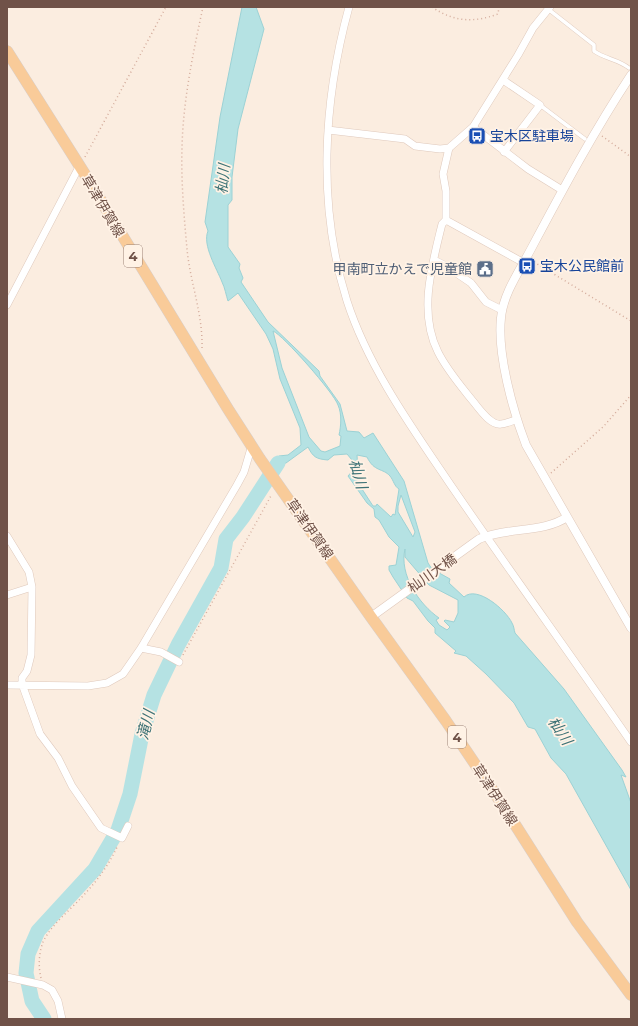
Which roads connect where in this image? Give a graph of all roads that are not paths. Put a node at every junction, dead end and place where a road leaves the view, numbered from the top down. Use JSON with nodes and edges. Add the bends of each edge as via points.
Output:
{"nodes":[{"id":1,"x":349,"y":7,"type":"edge"},
{"id":2,"x":549,"y":8,"type":"edge"},
{"id":3,"x":7,"y":51,"type":"edge"},
{"id":4,"x":630,"y":71,"type":"edge"},
{"id":5,"x":503,"y":80,"type":"junction"},
{"id":6,"x":540,"y":105,"type":"junction"},
{"id":7,"x":473,"y":126,"type":"junction"},
{"id":8,"x":328,"y":130,"type":"junction"},
{"id":9,"x":584,"y":139,"type":"dead end"},
{"id":10,"x":449,"y":148,"type":"junction"},
{"id":11,"x":504,"y":152,"type":"junction"},
{"id":12,"x":79,"y":167,"type":"junction"},
{"id":13,"x":562,"y":190,"type":"junction"},
{"id":14,"x":446,"y":220,"type":"junction"},
{"id":15,"x":434,"y":260,"type":"junction"},
{"id":16,"x":526,"y":260,"type":"junction"},
{"id":17,"x":7,"y":305,"type":"edge"},
{"id":18,"x":502,"y":310,"type":"junction"},
{"id":19,"x":516,"y":420,"type":"junction"},
{"id":20,"x":252,"y":445,"type":"junction"},
{"id":21,"x":567,"y":517,"type":"junction"},
{"id":22,"x":7,"y":536,"type":"edge"},
{"id":23,"x":483,"y":538,"type":"junction"},
{"id":24,"x":32,"y":587,"type":"junction"},
{"id":25,"x":7,"y":595,"type":"edge"},
{"id":26,"x":370,"y":617,"type":"junction"},
{"id":27,"x":631,"y":628,"type":"edge"},
{"id":28,"x":141,"y":648,"type":"junction"},
{"id":29,"x":178,"y":661,"type":"road end"},
{"id":30,"x":7,"y":684,"type":"edge"},
{"id":31,"x":22,"y":684,"type":"junction"},
{"id":32,"x":631,"y":742,"type":"edge"},
{"id":33,"x":128,"y":826,"type":"dead end"},
{"id":34,"x":7,"y":977,"type":"edge"},
{"id":35,"x":631,"y":995,"type":"edge"},
{"id":36,"x":62,"y":1019,"type":"edge"}],
"edges":[{"from":1,"to":8,"type":"street","via":[[336,57]]},
{"from":2,"to":4,"type":"lane","via":[[594,45],[594,51],[603,57],[614,59]]},
{"from":2,"to":5,"type":"street","via":[[533,28]]},
{"from":3,"to":12,"type":"main road","name":"草津伊賀線","number":"4"},
{"from":4,"to":13,"type":"street"},
{"from":5,"to":6,"type":"street"},
{"from":5,"to":7,"type":"street"},
{"from":6,"to":9,"type":"lane"},
{"from":6,"to":11,"type":"street"},
{"from":7,"to":10,"type":"street"},
{"from":7,"to":11,"type":"street"},
{"from":8,"to":10,"type":"street","via":[[405,139],[416,146]]},
{"from":8,"to":23,"type":"street","via":[[330,225],[338,268],[355,322],[372,358],[406,417]]},
{"from":10,"to":14,"type":"street","via":[[443,174]]},
{"from":11,"to":13,"type":"street"},
{"from":12,"to":17,"type":"street"},
{"from":12,"to":20,"type":"main road","name":"草津伊賀線","number":"4"},
{"from":13,"to":16,"type":"street"},
{"from":14,"to":15,"type":"street","via":[[442,224]]},
{"from":14,"to":16,"type":"street"},
{"from":15,"to":18,"type":"street","via":[[471,283],[486,302]]},
{"from":15,"to":19,"type":"street","via":[[428,289],[428,311],[438,352],[457,381],[494,423],[500,425]]},
{"from":16,"to":18,"type":"street"},
{"from":18,"to":19,"type":"street","via":[[500,342]]},
{"from":19,"to":21,"type":"street","via":[[526,445]]},
{"from":20,"to":26,"type":"main road","name":"草津伊賀線","number":"4"},
{"from":20,"to":28,"type":"street","via":[[237,485]]},
{"from":21,"to":23,"type":"street","via":[[559,523]]},
{"from":21,"to":27,"type":"street"},
{"from":22,"to":24,"type":"street","via":[[29,572]]},
{"from":23,"to":26,"type":"street","name":"杣川大橋"},
{"from":23,"to":32,"type":"street"},
{"from":24,"to":25,"type":"street"},
{"from":24,"to":31,"type":"street","via":[[31,655]]},
{"from":26,"to":35,"type":"main road","name":"草津伊賀線","number":"4","via":[[442,714],[577,922]]},
{"from":28,"to":29,"type":"street","via":[[161,652]]},
{"from":28,"to":31,"type":"street","via":[[123,674],[107,683],[68,687]]},
{"from":30,"to":31,"type":"street"},
{"from":31,"to":33,"type":"street","via":[[40,734],[58,758],[72,786],[104,830],[120,838]]},
{"from":34,"to":36,"type":"street","via":[[52,990],[58,1001]]}]}
